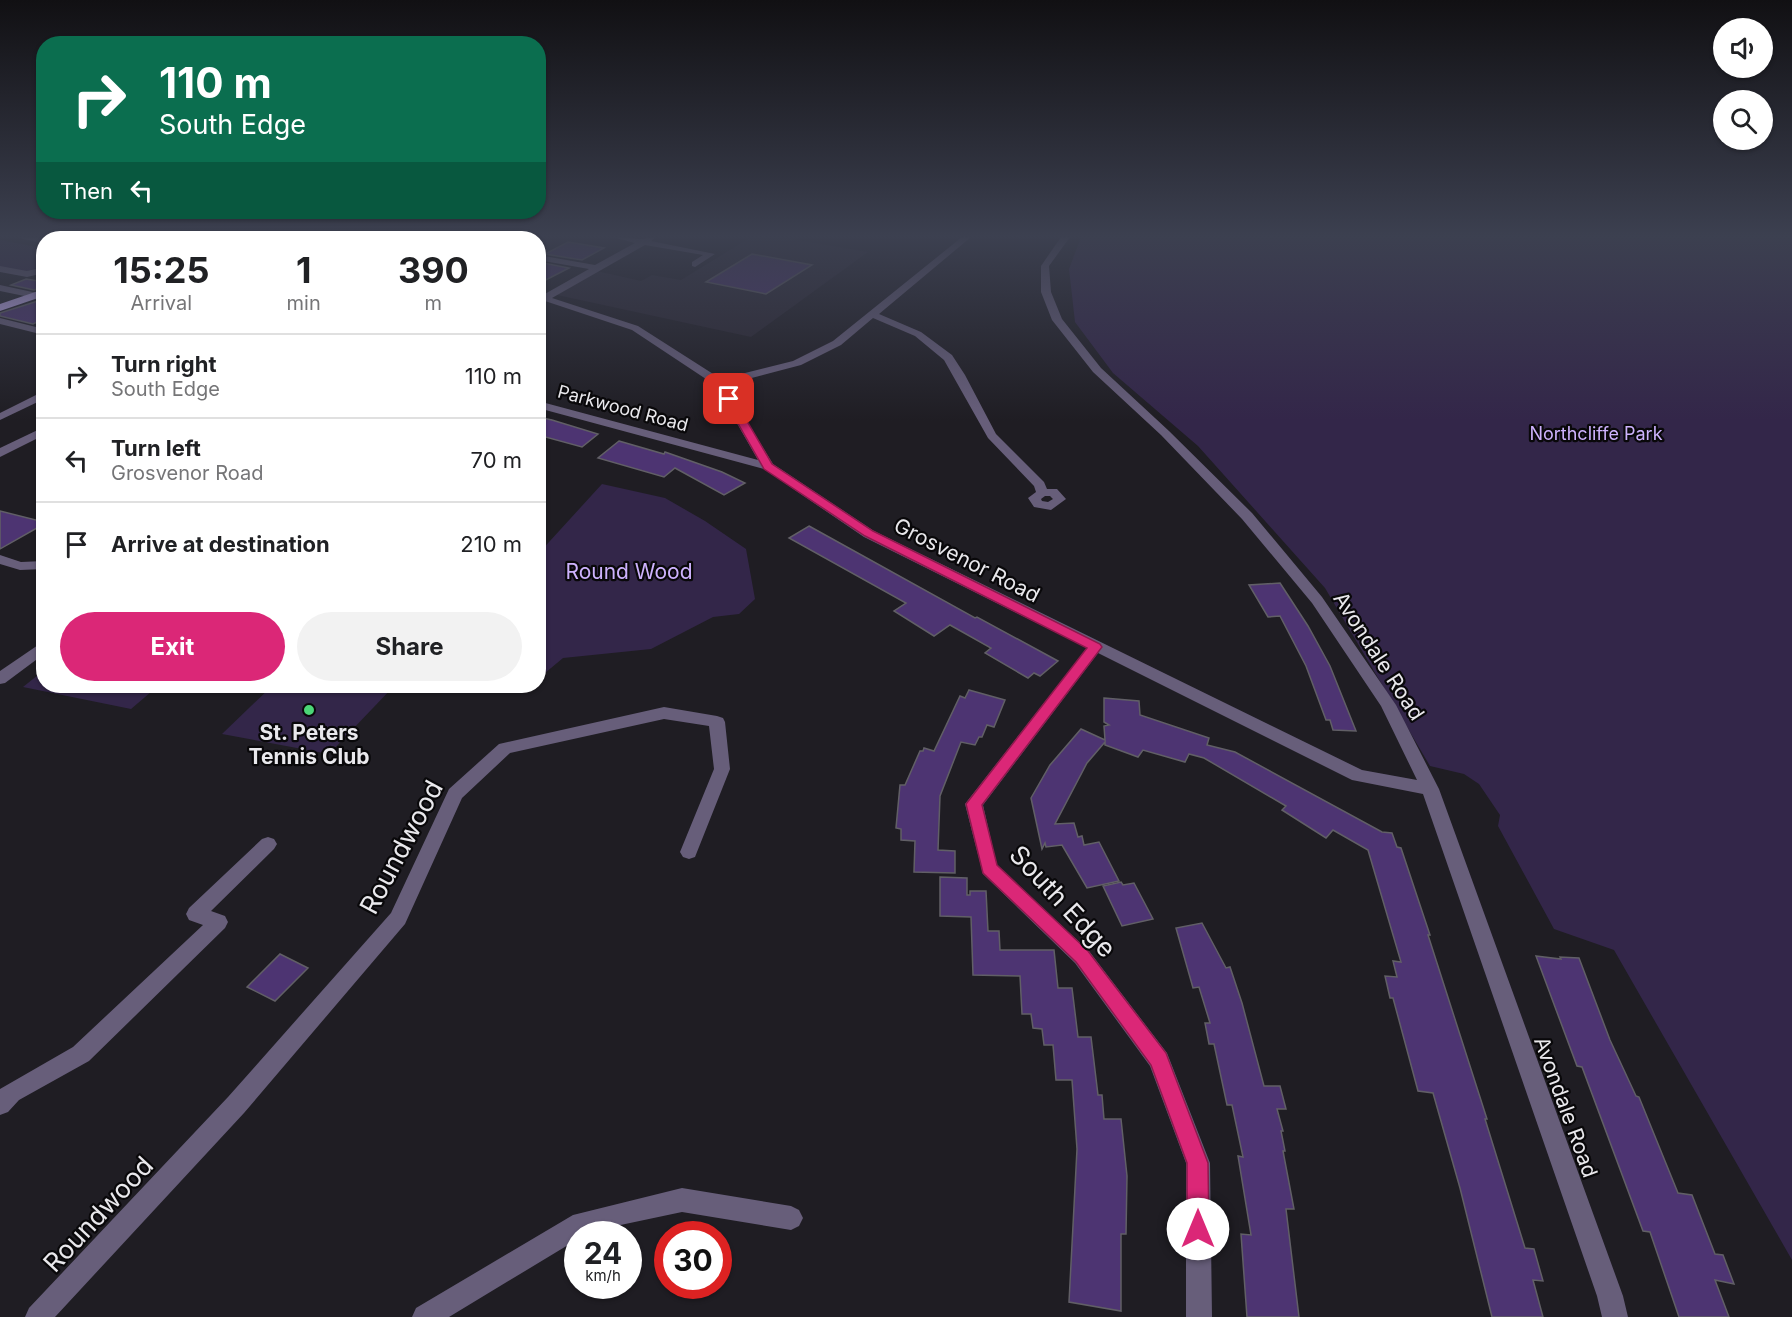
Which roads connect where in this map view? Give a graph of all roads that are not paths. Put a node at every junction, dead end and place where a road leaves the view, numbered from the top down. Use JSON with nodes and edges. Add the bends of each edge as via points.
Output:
{"nodes":[{"id":1,"x":25,"y":298,"type":"edge"},
{"id":2,"x":892,"y":298,"type":"edge"},
{"id":3,"x":1049,"y":298,"type":"edge"},
{"id":4,"x":546,"y":301,"type":"edge"},
{"id":5,"x":0,"y":308,"type":"edge"},
{"id":6,"x":872,"y":315,"type":"junction"},
{"id":7,"x":0,"y":321,"type":"edge"},
{"id":8,"x":36,"y":323,"type":"edge"},
{"id":9,"x":24,"y":327,"type":"junction"},
{"id":10,"x":36,"y":330,"type":"edge"},
{"id":11,"x":719,"y":383,"type":"junction"},
{"id":12,"x":36,"y":398,"type":"edge"},
{"id":13,"x":546,"y":406,"type":"edge"},
{"id":14,"x":0,"y":417,"type":"edge"},
{"id":15,"x":36,"y":434,"type":"edge"},
{"id":16,"x":0,"y":453,"type":"edge"},
{"id":17,"x":768,"y":466,"type":"junction"},
{"id":18,"x":1042,"y":493,"type":"dead end"},
{"id":19,"x":0,"y":559,"type":"edge"},
{"id":20,"x":36,"y":565,"type":"edge"},
{"id":21,"x":1095,"y":647,"type":"junction"},
{"id":22,"x":36,"y":652,"type":"edge"},
{"id":23,"x":0,"y":679,"type":"edge"},
{"id":24,"x":1430,"y":789,"type":"junction"},
{"id":25,"x":268,"y":844,"type":"dead end"},
{"id":26,"x":689,"y":852,"type":"dead end"},
{"id":27,"x":0,"y":1104,"type":"edge"},
{"id":28,"x":791,"y":1218,"type":"dead end"},
{"id":29,"x":38,"y":1317,"type":"edge"},
{"id":30,"x":425,"y":1317,"type":"edge"},
{"id":31,"x":1199,"y":1317,"type":"edge"},
{"id":32,"x":1615,"y":1317,"type":"edge"}],
"edges":[{"from":1,"to":5,"type":"highway"},
{"from":2,"to":6,"type":"street"},
{"from":3,"to":24,"type":"street","name":"Avondale Road","via":[[1057,320],[1097,370],[1165,432],[1247,516],[1317,600],[1388,705]]},
{"from":4,"to":11,"type":"street","name":"Grosvenor Road","via":[[635,328]]},
{"from":6,"to":11,"type":"street","via":[[837,343],[798,363]]},
{"from":6,"to":18,"type":"street","via":[[888,319],[942,351],[956,368],[991,436],[1040,485]]},
{"from":7,"to":9,"type":"street"},
{"from":8,"to":9,"type":"street"},
{"from":9,"to":10,"type":"street"},
{"from":11,"to":17,"type":"street","name":"Grosvenor Road"},
{"from":12,"to":14,"type":"street"},
{"from":13,"to":17,"type":"street","name":"Parkwood Road"},
{"from":15,"to":16,"type":"street"},
{"from":17,"to":21,"type":"street","name":"Grosvenor Road","via":[[869,534]]},
{"from":19,"to":20,"type":"street","via":[[20,566]]},
{"from":21,"to":24,"type":"street","name":"Grosvenor Road","via":[[1358,776]]},
{"from":21,"to":31,"type":"street","name":"South Edge","via":[[974,804],[989,869],[1082,957],[1159,1060],[1198,1163]]},
{"from":22,"to":23,"type":"street"},
{"from":24,"to":32,"type":"street","name":"Avondale Road"},
{"from":25,"to":27,"type":"street","via":[[196,915],[218,922],[81,1054],[11,1093]]},
{"from":26,"to":29,"type":"street","name":"Roundwood","via":[[722,769],[717,722],[664,713],[505,748],[455,794],[398,918],[236,1105]]},
{"from":28,"to":30,"type":"street","via":[[682,1200],[581,1223]]}]}
